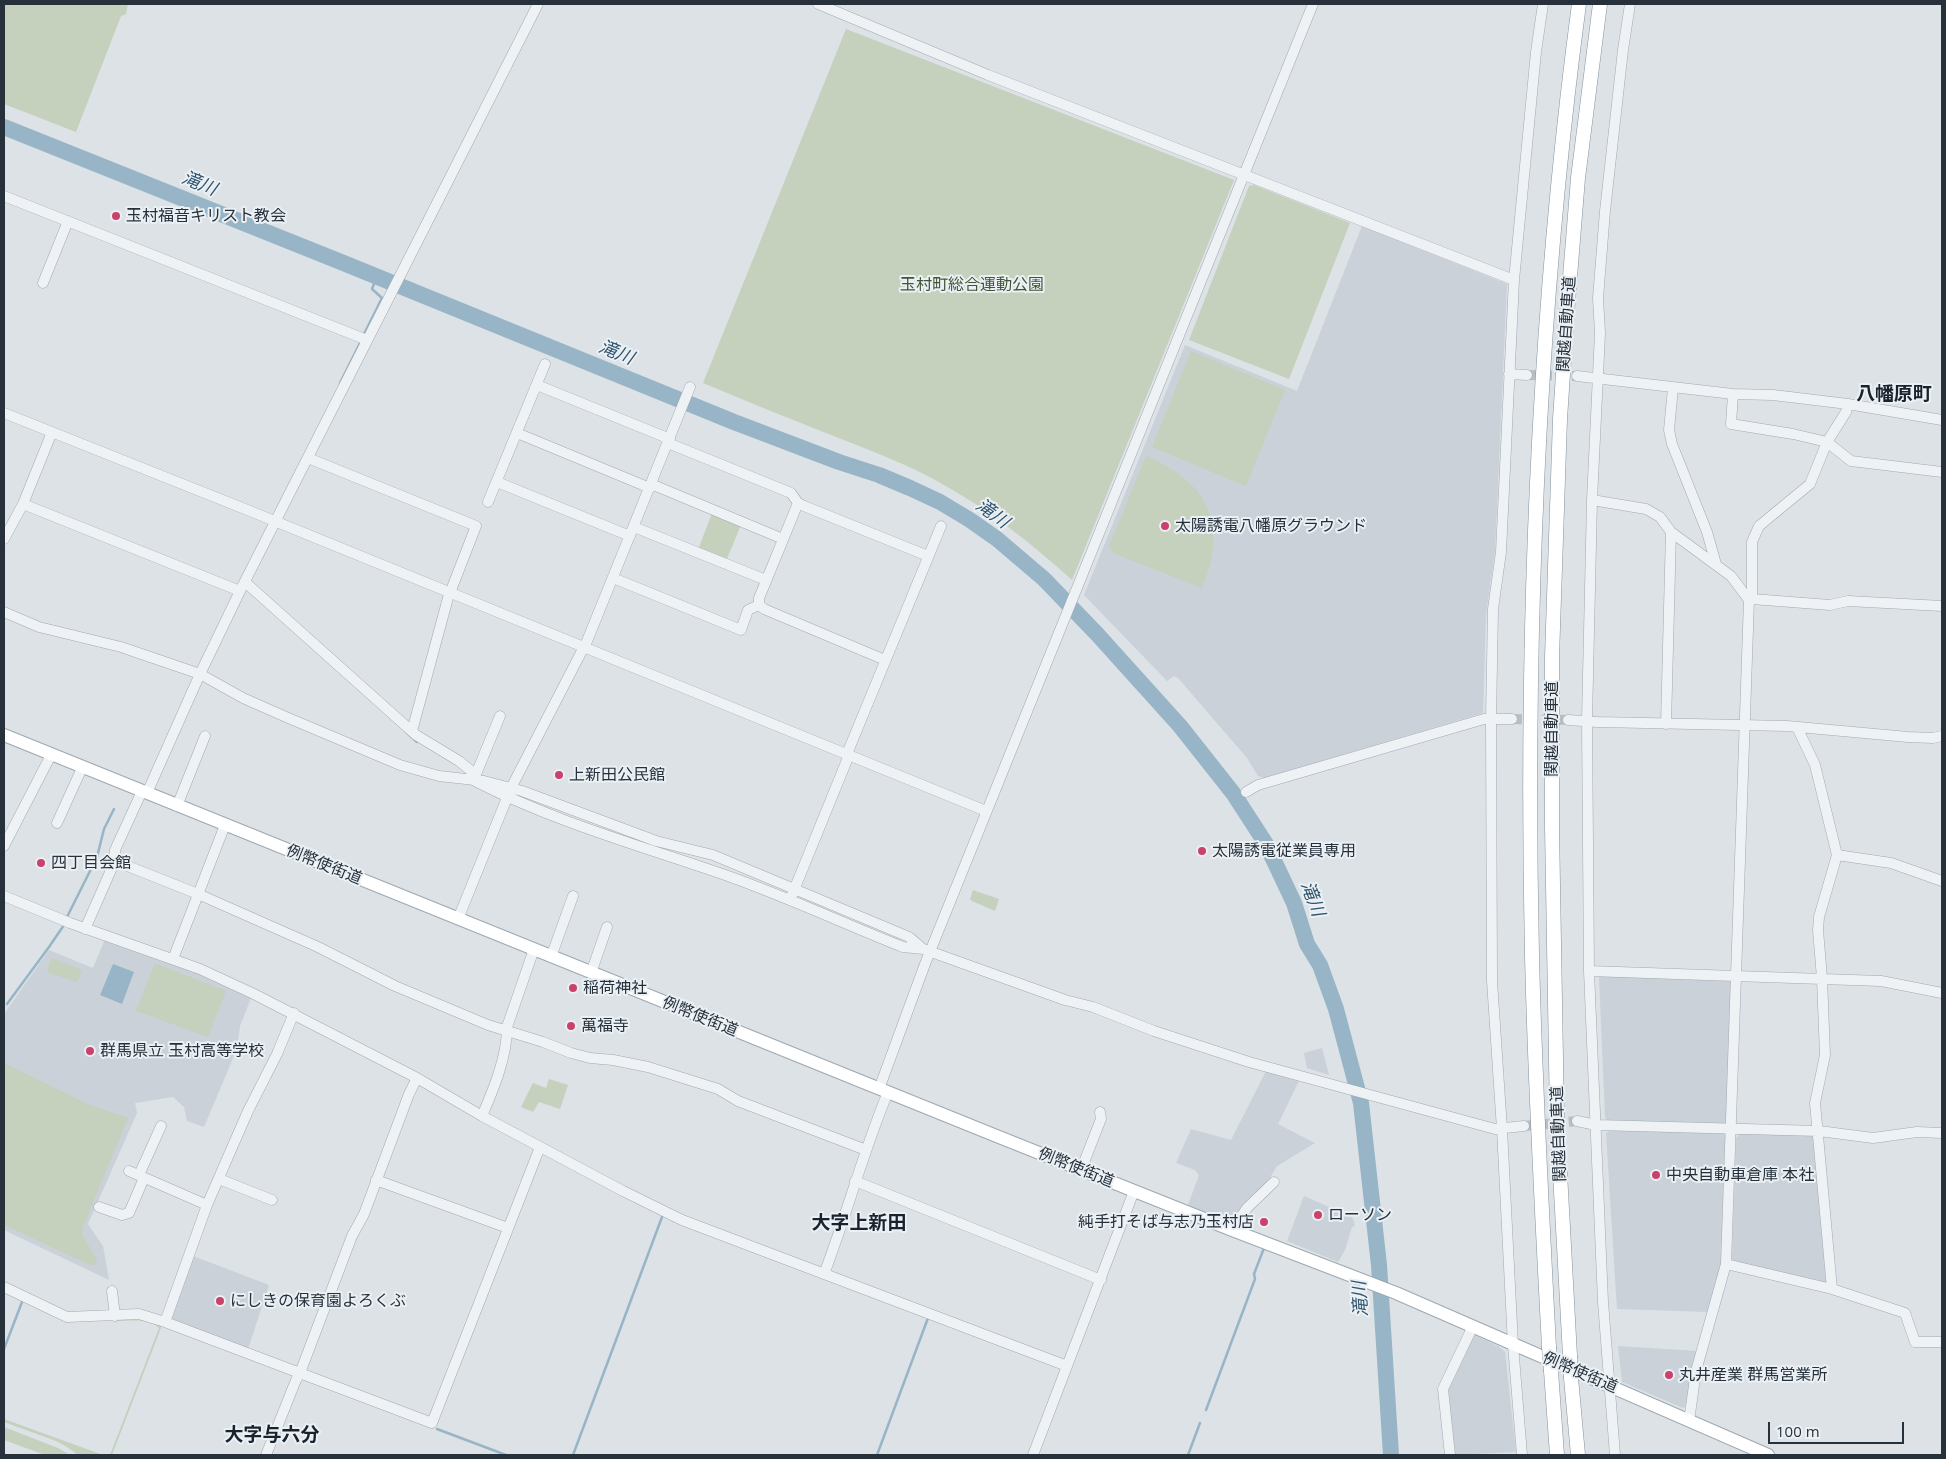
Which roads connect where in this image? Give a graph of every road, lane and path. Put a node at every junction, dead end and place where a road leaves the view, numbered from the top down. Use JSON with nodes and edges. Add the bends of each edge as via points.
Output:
{"nodes":[{"id":1,"x":538,"y":4,"type":"edge"},
{"id":2,"x":818,"y":4,"type":"edge"},
{"id":3,"x":1312,"y":4,"type":"edge"},
{"id":4,"x":1543,"y":4,"type":"edge"},
{"id":5,"x":1579,"y":4,"type":"edge"},
{"id":6,"x":1600,"y":4,"type":"edge"},
{"id":7,"x":1630,"y":4,"type":"edge"},
{"id":8,"x":1244,"y":176,"type":"junction"},
{"id":9,"x":4,"y":196,"type":"edge"},
{"id":10,"x":68,"y":221,"type":"junction"},
{"id":11,"x":1514,"y":280,"type":"junction"},
{"id":12,"x":43,"y":283,"type":"dead end"},
{"id":13,"x":367,"y":340,"type":"junction"},
{"id":14,"x":545,"y":364,"type":"dead end"},
{"id":15,"x":1509,"y":374,"type":"junction"},
{"id":16,"x":1527,"y":375,"type":"tunnel mouth"},
{"id":17,"x":1577,"y":376,"type":"tunnel mouth"},
{"id":18,"x":1597,"y":379,"type":"junction"},
{"id":19,"x":537,"y":385,"type":"junction"},
{"id":20,"x":690,"y":388,"type":"dead end"},
{"id":21,"x":1673,"y":388,"type":"junction"},
{"id":22,"x":1733,"y":394,"type":"junction"},
{"id":23,"x":1848,"y":404,"type":"junction"},
{"id":24,"x":4,"y":413,"type":"edge"},
{"id":25,"x":1942,"y":420,"type":"edge"},
{"id":26,"x":52,"y":432,"type":"junction"},
{"id":27,"x":517,"y":433,"type":"junction"},
{"id":28,"x":669,"y":441,"type":"junction"},
{"id":29,"x":1827,"y":442,"type":"junction"},
{"id":30,"x":308,"y":458,"type":"junction"},
{"id":31,"x":1942,"y":472,"type":"edge"},
{"id":32,"x":496,"y":482,"type":"junction"},
{"id":33,"x":651,"y":486,"type":"junction"},
{"id":34,"x":1592,"y":500,"type":"junction"},
{"id":35,"x":488,"y":502,"type":"dead end"},
{"id":36,"x":798,"y":503,"type":"junction"},
{"id":37,"x":22,"y":504,"type":"junction"},
{"id":38,"x":276,"y":522,"type":"junction"},
{"id":39,"x":941,"y":526,"type":"dead end"},
{"id":40,"x":632,"y":532,"type":"junction"},
{"id":41,"x":1672,"y":532,"type":"junction"},
{"id":42,"x":4,"y":539,"type":"edge"},
{"id":43,"x":783,"y":539,"type":"junction"},
{"id":44,"x":928,"y":556,"type":"junction"},
{"id":45,"x":1716,"y":564,"type":"junction"},
{"id":46,"x":613,"y":578,"type":"junction"},
{"id":47,"x":766,"y":580,"type":"junction"},
{"id":48,"x":245,"y":582,"type":"junction"},
{"id":49,"x":240,"y":591,"type":"junction"},
{"id":50,"x":450,"y":593,"type":"junction"},
{"id":51,"x":1750,"y":600,"type":"junction"},
{"id":52,"x":759,"y":605,"type":"junction"},
{"id":53,"x":1942,"y":606,"type":"edge"},
{"id":54,"x":4,"y":612,"type":"edge"},
{"id":55,"x":584,"y":648,"type":"junction"},
{"id":56,"x":885,"y":660,"type":"junction"},
{"id":57,"x":200,"y":674,"type":"junction"},
{"id":58,"x":500,"y":716,"type":"dead end"},
{"id":59,"x":1491,"y":719,"type":"junction"},
{"id":60,"x":1512,"y":719,"type":"tunnel mouth"},
{"id":61,"x":1568,"y":720,"type":"tunnel mouth"},
{"id":62,"x":1587,"y":720,"type":"junction"},
{"id":63,"x":1666,"y":724,"type":"junction"},
{"id":64,"x":1744,"y":725,"type":"junction"},
{"id":65,"x":1797,"y":727,"type":"junction"},
{"id":66,"x":412,"y":731,"type":"junction"},
{"id":67,"x":4,"y":735,"type":"edge"},
{"id":68,"x":206,"y":736,"type":"dead end"},
{"id":69,"x":1942,"y":736,"type":"edge"},
{"id":70,"x":848,"y":754,"type":"junction"},
{"id":71,"x":52,"y":755,"type":"junction"},
{"id":72,"x":82,"y":768,"type":"junction"},
{"id":73,"x":474,"y":777,"type":"junction"},
{"id":74,"x":144,"y":792,"type":"junction"},
{"id":75,"x":1246,"y":792,"type":"dead end"},
{"id":76,"x":509,"y":793,"type":"junction"},
{"id":77,"x":177,"y":806,"type":"junction"},
{"id":78,"x":986,"y":811,"type":"junction"},
{"id":79,"x":57,"y":823,"type":"dead end"},
{"id":80,"x":226,"y":825,"type":"junction"},
{"id":81,"x":4,"y":846,"type":"edge"},
{"id":82,"x":1837,"y":855,"type":"junction"},
{"id":83,"x":115,"y":861,"type":"junction"},
{"id":84,"x":1942,"y":881,"type":"edge"},
{"id":85,"x":794,"y":889,"type":"junction"},
{"id":86,"x":198,"y":894,"type":"junction"},
{"id":87,"x":4,"y":896,"type":"edge"},
{"id":88,"x":573,"y":896,"type":"dead end"},
{"id":89,"x":789,"y":901,"type":"junction"},
{"id":90,"x":458,"y":919,"type":"junction"},
{"id":91,"x":607,"y":927,"type":"dead end"},
{"id":92,"x":85,"y":928,"type":"junction"},
{"id":93,"x":534,"y":949,"type":"junction"},
{"id":94,"x":926,"y":950,"type":"junction"},
{"id":95,"x":551,"y":957,"type":"junction"},
{"id":96,"x":173,"y":959,"type":"junction"},
{"id":97,"x":1589,"y":971,"type":"junction"},
{"id":98,"x":591,"y":973,"type":"junction"},
{"id":99,"x":1736,"y":976,"type":"junction"},
{"id":100,"x":1822,"y":978,"type":"junction"},
{"id":101,"x":1942,"y":993,"type":"edge"},
{"id":102,"x":294,"y":1013,"type":"junction"},
{"id":103,"x":507,"y":1032,"type":"junction"},
{"id":104,"x":416,"y":1078,"type":"junction"},
{"id":105,"x":884,"y":1091,"type":"junction"},
{"id":106,"x":1100,"y":1112,"type":"dead end"},
{"id":107,"x":482,"y":1116,"type":"junction"},
{"id":108,"x":1577,"y":1121,"type":"tunnel mouth"},
{"id":109,"x":1596,"y":1125,"type":"junction"},
{"id":110,"x":160,"y":1126,"type":"dead end"},
{"id":111,"x":1524,"y":1126,"type":"tunnel mouth"},
{"id":112,"x":1502,"y":1129,"type":"junction"},
{"id":113,"x":1732,"y":1129,"type":"junction"},
{"id":114,"x":1818,"y":1131,"type":"junction"},
{"id":115,"x":1942,"y":1133,"type":"edge"},
{"id":116,"x":540,"y":1147,"type":"junction"},
{"id":117,"x":866,"y":1150,"type":"junction"},
{"id":118,"x":1081,"y":1170,"type":"junction"},
{"id":119,"x":129,"y":1171,"type":"dead end"},
{"id":120,"x":142,"y":1176,"type":"junction"},
{"id":121,"x":219,"y":1179,"type":"junction"},
{"id":122,"x":376,"y":1180,"type":"junction"},
{"id":123,"x":855,"y":1181,"type":"junction"},
{"id":124,"x":1274,"y":1182,"type":"dead end"},
{"id":125,"x":1134,"y":1191,"type":"junction"},
{"id":126,"x":272,"y":1200,"type":"dead end"},
{"id":127,"x":207,"y":1205,"type":"junction"},
{"id":128,"x":99,"y":1207,"type":"dead end"},
{"id":129,"x":508,"y":1228,"type":"junction"},
{"id":130,"x":1232,"y":1230,"type":"junction"},
{"id":131,"x":1726,"y":1264,"type":"junction"},
{"id":132,"x":824,"y":1274,"type":"junction"},
{"id":133,"x":1101,"y":1280,"type":"junction"},
{"id":134,"x":4,"y":1287,"type":"edge"},
{"id":135,"x":1832,"y":1289,"type":"junction"},
{"id":136,"x":112,"y":1291,"type":"dead end"},
{"id":137,"x":115,"y":1316,"type":"junction"},
{"id":138,"x":165,"y":1322,"type":"junction"},
{"id":139,"x":1473,"y":1326,"type":"junction"},
{"id":140,"x":1942,"y":1342,"type":"edge"},
{"id":141,"x":1513,"y":1345,"type":"junction"},
{"id":142,"x":1067,"y":1366,"type":"junction"},
{"id":143,"x":300,"y":1373,"type":"junction"},
{"id":144,"x":1610,"y":1386,"type":"junction"},
{"id":145,"x":1689,"y":1421,"type":"junction"},
{"id":146,"x":266,"y":1455,"type":"edge"},
{"id":147,"x":1033,"y":1455,"type":"edge"},
{"id":148,"x":1450,"y":1455,"type":"edge"},
{"id":149,"x":1522,"y":1455,"type":"edge"},
{"id":150,"x":1557,"y":1455,"type":"edge"},
{"id":151,"x":1578,"y":1455,"type":"edge"},
{"id":152,"x":1615,"y":1455,"type":"edge"},
{"id":153,"x":1768,"y":1455,"type":"edge"}],
"edges":[{"from":1,"to":13,"type":"street"},
{"from":2,"to":8,"type":"street"},
{"from":3,"to":8,"type":"street"},
{"from":4,"to":11,"type":"street"},
{"from":5,"to":150,"type":"highway","name":"関越自動車道","bridge":true,"via":[[1558,174],[1546,308],[1532,656],[1532,954],[1537,1115]]},
{"from":6,"to":151,"type":"highway","name":"関越自動車道","bridge":true,"via":[[1578,178],[1567,314],[1552,657],[1557,1108]]},
{"from":7,"to":18,"type":"street","via":[[1604,220],[1598,298]]},
{"from":8,"to":11,"type":"street"},
{"from":8,"to":78,"type":"street"},
{"from":9,"to":10,"type":"street"},
{"from":10,"to":12,"type":"street"},
{"from":10,"to":13,"type":"street"},
{"from":11,"to":15,"type":"street"},
{"from":13,"to":30,"type":"street"},
{"from":14,"to":19,"type":"street"},
{"from":15,"to":16,"type":"street"},
{"from":15,"to":59,"type":"street","via":[[1501,552],[1493,609]]},
{"from":17,"to":18,"type":"street"},
{"from":18,"to":21,"type":"street"},
{"from":18,"to":34,"type":"street"},
{"from":19,"to":27,"type":"street"},
{"from":19,"to":28,"type":"street"},
{"from":20,"to":28,"type":"street"},
{"from":21,"to":22,"type":"street"},
{"from":21,"to":45,"type":"street","via":[[1669,430],[1672,444],[1707,532]]},
{"from":22,"to":23,"type":"street"},
{"from":22,"to":29,"type":"street","via":[[1731,424]]},
{"from":23,"to":25,"type":"street"},
{"from":23,"to":29,"type":"street"},
{"from":24,"to":26,"type":"street"},
{"from":26,"to":37,"type":"street"},
{"from":26,"to":38,"type":"street"},
{"from":27,"to":32,"type":"street"},
{"from":27,"to":33,"type":"street"},
{"from":28,"to":33,"type":"street"},
{"from":28,"to":36,"type":"street","via":[[791,493]]},
{"from":29,"to":31,"type":"street","via":[[1851,462]]},
{"from":29,"to":51,"type":"street","via":[[1810,484],[1759,526],[1752,542]]},
{"from":30,"to":38,"type":"street"},
{"from":30,"to":50,"type":"street","via":[[476,526]]},
{"from":32,"to":35,"type":"street"},
{"from":32,"to":40,"type":"street"},
{"from":33,"to":40,"type":"street"},
{"from":33,"to":43,"type":"street"},
{"from":34,"to":41,"type":"street","via":[[1646,509],[1660,517]]},
{"from":34,"to":62,"type":"street"},
{"from":36,"to":43,"type":"street"},
{"from":36,"to":44,"type":"street"},
{"from":37,"to":42,"type":"street"},
{"from":37,"to":49,"type":"street"},
{"from":38,"to":48,"type":"street"},
{"from":38,"to":50,"type":"street"},
{"from":39,"to":44,"type":"street"},
{"from":40,"to":46,"type":"street"},
{"from":40,"to":47,"type":"street"},
{"from":41,"to":45,"type":"street"},
{"from":41,"to":63,"type":"street"},
{"from":43,"to":47,"type":"street"},
{"from":44,"to":56,"type":"street"},
{"from":45,"to":51,"type":"street","via":[[1731,576]]},
{"from":46,"to":52,"type":"street","via":[[740,630],[748,610]]},
{"from":46,"to":55,"type":"street"},
{"from":47,"to":52,"type":"street"},
{"from":48,"to":49,"type":"street"},
{"from":48,"to":66,"type":"street"},
{"from":49,"to":57,"type":"street"},
{"from":50,"to":55,"type":"street"},
{"from":50,"to":66,"type":"street"},
{"from":51,"to":53,"type":"street"},
{"from":51,"to":64,"type":"street"},
{"from":52,"to":56,"type":"street"},
{"from":54,"to":57,"type":"street","via":[[39,627],[121,647]]},
{"from":55,"to":70,"type":"street"},
{"from":55,"to":76,"type":"street"},
{"from":56,"to":70,"type":"street"},
{"from":57,"to":73,"type":"street","via":[[243,698],[386,759],[418,771],[456,778]]},
{"from":57,"to":74,"type":"street"},
{"from":58,"to":73,"type":"street"},
{"from":59,"to":60,"type":"street"},
{"from":59,"to":75,"type":"street","via":[[1258,785]]},
{"from":59,"to":112,"type":"street","via":[[1492,981]]},
{"from":61,"to":62,"type":"street"},
{"from":62,"to":63,"type":"street"},
{"from":62,"to":97,"type":"street"},
{"from":63,"to":64,"type":"street"},
{"from":64,"to":65,"type":"street"},
{"from":64,"to":99,"type":"street"},
{"from":65,"to":69,"type":"street","via":[[1908,737]]},
{"from":65,"to":82,"type":"street","via":[[1815,765]]},
{"from":66,"to":73,"type":"street","via":[[469,767]]},
{"from":67,"to":71,"type":"main road","name":"例幣使街道"},
{"from":68,"to":77,"type":"street"},
{"from":70,"to":78,"type":"street"},
{"from":70,"to":85,"type":"street"},
{"from":71,"to":72,"type":"main road","name":"例幣使街道"},
{"from":71,"to":81,"type":"street"},
{"from":72,"to":74,"type":"main road","name":"例幣使街道"},
{"from":72,"to":79,"type":"street"},
{"from":73,"to":76,"type":"street"},
{"from":74,"to":77,"type":"main road","name":"例幣使街道"},
{"from":74,"to":83,"type":"street","via":[[115,850]]},
{"from":76,"to":85,"type":"street","via":[[656,841],[713,855]]},
{"from":76,"to":89,"type":"street","via":[[583,827],[734,878]]},
{"from":76,"to":90,"type":"street"},
{"from":77,"to":80,"type":"main road","name":"例幣使街道"},
{"from":78,"to":94,"type":"street"},
{"from":80,"to":86,"type":"street"},
{"from":80,"to":90,"type":"main road","name":"例幣使街道"},
{"from":82,"to":84,"type":"street","via":[[1890,863]]},
{"from":82,"to":100,"type":"street","via":[[1819,917]]},
{"from":83,"to":86,"type":"street"},
{"from":83,"to":92,"type":"street"},
{"from":85,"to":89,"type":"street"},
{"from":85,"to":94,"type":"street","via":[[909,937]]},
{"from":86,"to":96,"type":"street"},
{"from":86,"to":103,"type":"street","via":[[318,947],[395,986]]},
{"from":87,"to":92,"type":"street"},
{"from":88,"to":95,"type":"street"},
{"from":89,"to":94,"type":"street","via":[[903,947]]},
{"from":90,"to":93,"type":"main road","name":"例幣使街道"},
{"from":91,"to":98,"type":"street"},
{"from":92,"to":96,"type":"street"},
{"from":93,"to":95,"type":"main road","name":"例幣使街道"},
{"from":93,"to":103,"type":"street"},
{"from":94,"to":105,"type":"street"},
{"from":94,"to":112,"type":"street","via":[[1249,1062]]},
{"from":95,"to":98,"type":"main road","name":"例幣使街道"},
{"from":96,"to":102,"type":"street"},
{"from":97,"to":99,"type":"street"},
{"from":97,"to":109,"type":"street"},
{"from":98,"to":105,"type":"main road","name":"例幣使街道"},
{"from":99,"to":100,"type":"street"},
{"from":99,"to":113,"type":"street"},
{"from":100,"to":101,"type":"street","via":[[1882,980]]},
{"from":100,"to":114,"type":"street","via":[[1825,1055],[1815,1102]]},
{"from":102,"to":104,"type":"street"},
{"from":102,"to":121,"type":"street"},
{"from":103,"to":107,"type":"street","via":[[508,1040],[495,1085]]},
{"from":103,"to":117,"type":"street","via":[[590,1058],[648,1067],[718,1090],[738,1101]]},
{"from":104,"to":107,"type":"street"},
{"from":104,"to":122,"type":"street"},
{"from":105,"to":117,"type":"street"},
{"from":105,"to":118,"type":"main road","name":"例幣使街道"},
{"from":106,"to":118,"type":"street","via":[[1101,1119]]},
{"from":107,"to":116,"type":"street"},
{"from":108,"to":109,"type":"street"},
{"from":109,"to":113,"type":"street"},
{"from":109,"to":144,"type":"street"},
{"from":110,"to":120,"type":"street"},
{"from":111,"to":112,"type":"street"},
{"from":112,"to":141,"type":"street"},
{"from":113,"to":114,"type":"street"},
{"from":113,"to":131,"type":"street"},
{"from":114,"to":115,"type":"street","via":[[1873,1138],[1917,1132]]},
{"from":114,"to":135,"type":"street"},
{"from":116,"to":129,"type":"street"},
{"from":116,"to":132,"type":"street","via":[[676,1218]]},
{"from":117,"to":123,"type":"street"},
{"from":118,"to":125,"type":"main road","name":"例幣使街道"},
{"from":119,"to":120,"type":"street"},
{"from":120,"to":127,"type":"street"},
{"from":120,"to":128,"type":"street","via":[[129,1213],[122,1215]]},
{"from":121,"to":126,"type":"street"},
{"from":121,"to":127,"type":"street"},
{"from":122,"to":129,"type":"street"},
{"from":122,"to":143,"type":"street"},
{"from":123,"to":132,"type":"street","via":[[842,1228]]},
{"from":123,"to":133,"type":"street"},
{"from":124,"to":130,"type":"street","via":[[1247,1208]]},
{"from":125,"to":130,"type":"main road","name":"例幣使街道"},
{"from":125,"to":133,"type":"street"},
{"from":127,"to":138,"type":"street"},
{"from":129,"to":143,"type":"street","via":[[432,1423]]},
{"from":130,"to":139,"type":"main road","name":"例幣使街道"},
{"from":131,"to":135,"type":"street"},
{"from":131,"to":145,"type":"street","via":[[1696,1371]]},
{"from":132,"to":142,"type":"street"},
{"from":133,"to":142,"type":"street"},
{"from":134,"to":137,"type":"street","via":[[67,1317]]},
{"from":135,"to":140,"type":"street","via":[[1905,1313],[1915,1342]]},
{"from":136,"to":137,"type":"street"},
{"from":137,"to":138,"type":"street","via":[[139,1314]]},
{"from":138,"to":143,"type":"street"},
{"from":139,"to":141,"type":"main road","name":"例幣使街道"},
{"from":139,"to":148,"type":"street","via":[[1443,1389]]},
{"from":141,"to":144,"type":"main road","name":"例幣使街道"},
{"from":141,"to":149,"type":"street"},
{"from":142,"to":147,"type":"street"},
{"from":143,"to":146,"type":"street"},
{"from":144,"to":145,"type":"main road","name":"例幣使街道"},
{"from":144,"to":152,"type":"street"},
{"from":145,"to":153,"type":"main road","name":"例幣使街道"}]}
